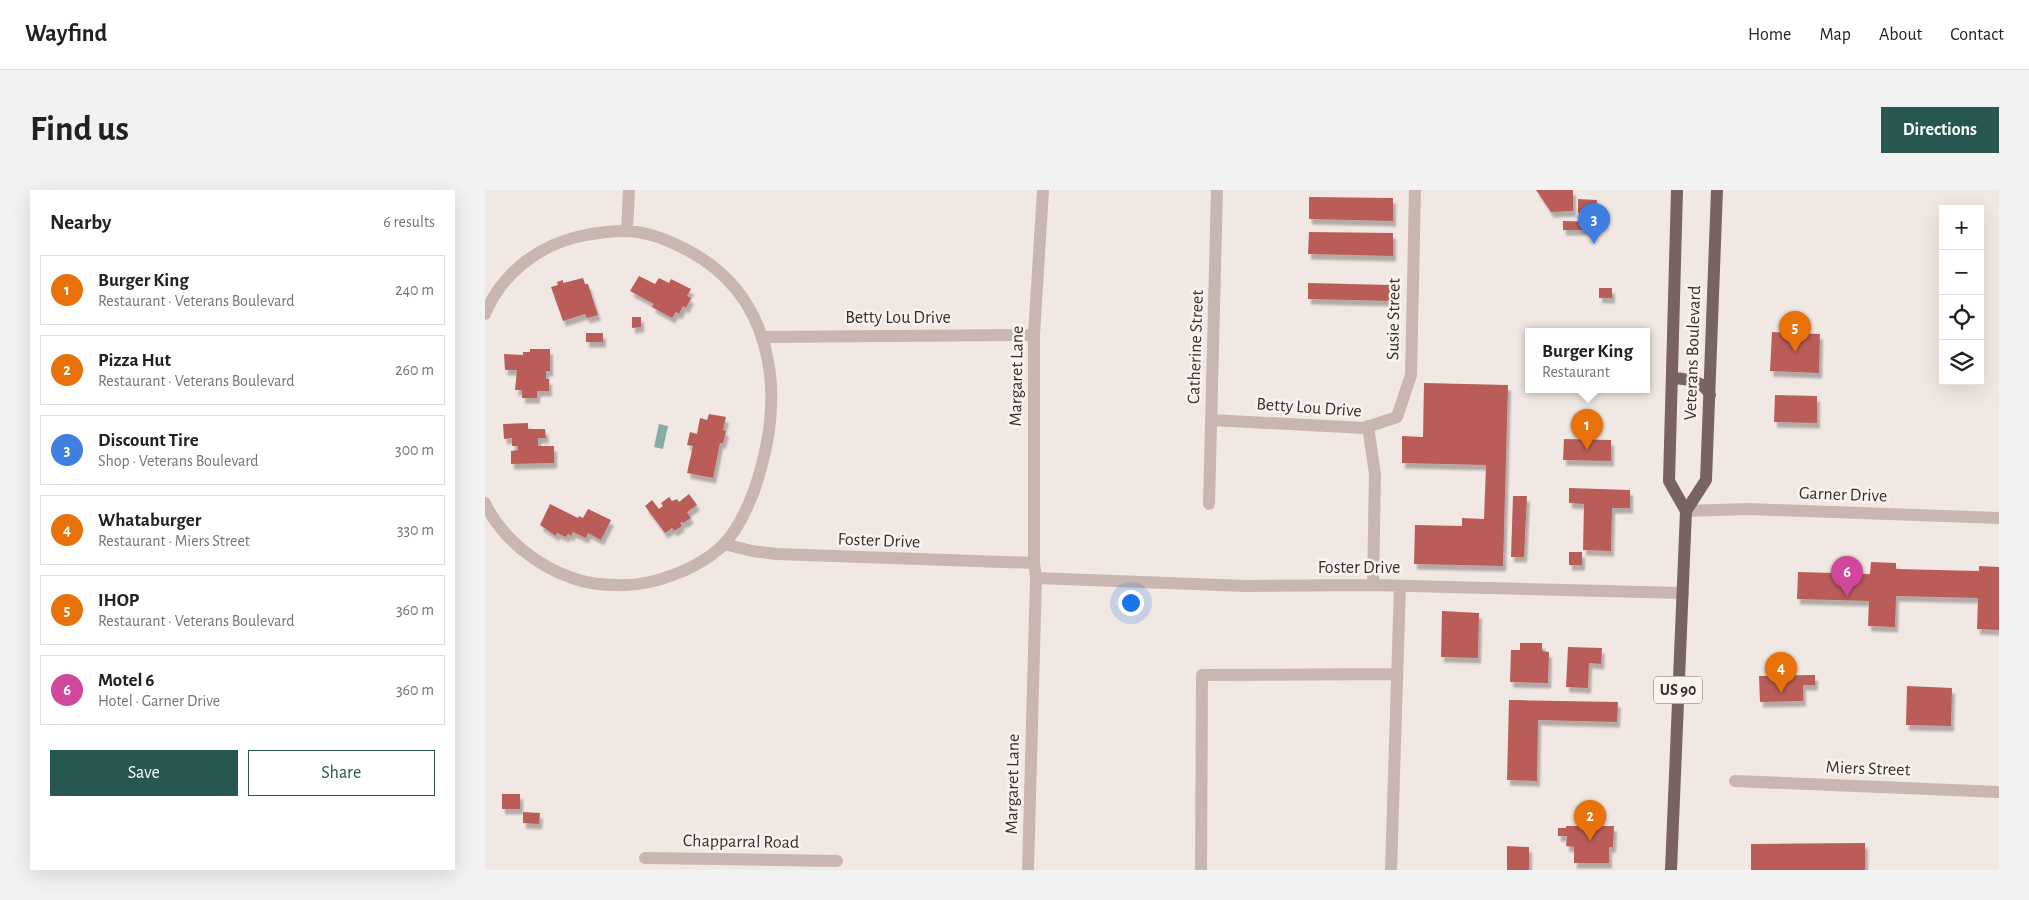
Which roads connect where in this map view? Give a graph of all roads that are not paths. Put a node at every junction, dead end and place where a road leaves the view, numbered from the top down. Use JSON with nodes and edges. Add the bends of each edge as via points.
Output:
{"nodes":[{"id":1,"x":629,"y":190,"type":"edge"},
{"id":2,"x":1043,"y":190,"type":"edge"},
{"id":3,"x":1217,"y":190,"type":"edge"},
{"id":4,"x":1415,"y":190,"type":"edge"},
{"id":5,"x":1677,"y":190,"type":"edge"},
{"id":6,"x":1717,"y":190,"type":"edge"},
{"id":7,"x":627,"y":230,"type":"junction"},
{"id":8,"x":485,"y":314,"type":"edge"},
{"id":9,"x":1034,"y":335,"type":"junction"},
{"id":10,"x":763,"y":337,"type":"junction"},
{"id":11,"x":1672,"y":378,"type":"junction"},
{"id":12,"x":1709,"y":395,"type":"junction"},
{"id":13,"x":1211,"y":420,"type":"junction"},
{"id":14,"x":1368,"y":426,"type":"junction"},
{"id":15,"x":485,"y":503,"type":"edge"},
{"id":16,"x":1209,"y":504,"type":"dead end"},
{"id":17,"x":1686,"y":510,"type":"junction"},
{"id":18,"x":1999,"y":518,"type":"edge"},
{"id":19,"x":724,"y":544,"type":"junction"},
{"id":20,"x":1034,"y":563,"type":"junction"},
{"id":21,"x":1036,"y":578,"type":"junction"},
{"id":22,"x":1373,"y":585,"type":"junction"},
{"id":23,"x":1400,"y":586,"type":"junction"},
{"id":24,"x":1683,"y":593,"type":"junction"},
{"id":25,"x":1397,"y":674,"type":"junction"},
{"id":26,"x":1735,"y":781,"type":"dead end"},
{"id":27,"x":1999,"y":792,"type":"edge"},
{"id":28,"x":645,"y":858,"type":"dead end"},
{"id":29,"x":837,"y":861,"type":"dead end"},
{"id":30,"x":1028,"y":870,"type":"edge"},
{"id":31,"x":1201,"y":870,"type":"edge"},
{"id":32,"x":1391,"y":870,"type":"edge"},
{"id":33,"x":1671,"y":870,"type":"edge"}],
"edges":[{"from":1,"to":7,"type":"street"},
{"from":2,"to":9,"type":"street","name":"Margaret Lane"},
{"from":3,"to":13,"type":"street","name":"Catherine Street"},
{"from":4,"to":14,"type":"street","name":"Susie Street","via":[[1411,375],[1397,417]]},
{"from":5,"to":11,"type":"main road","name":"Veterans Boulevard"},
{"from":6,"to":12,"type":"main road","name":"Veterans Boulevard"},
{"from":7,"to":8,"type":"street","via":[[567,239],[546,248],[516,269]]},
{"from":7,"to":10,"type":"street","via":[[670,241],[715,268],[745,303]]},
{"from":9,"to":10,"type":"street","name":"Betty Lou Drive"},
{"from":9,"to":20,"type":"street","name":"Margaret Lane"},
{"from":10,"to":19,"type":"street","via":[[773,397],[768,442],[756,488]]},
{"from":11,"to":12,"type":"main road","via":[[1698,383],[1706,388]]},
{"from":11,"to":17,"type":"main road","name":"Veterans Boulevard","via":[[1669,481]]},
{"from":12,"to":17,"type":"main road","name":"Veterans Boulevard","via":[[1707,480]]},
{"from":13,"to":14,"type":"street","name":"Betty Lou Drive"},
{"from":13,"to":16,"type":"street","name":"Catherine Street"},
{"from":14,"to":22,"type":"street","name":"Betty Lou Drive","via":[[1375,474]]},
{"from":15,"to":19,"type":"street","via":[[513,542],[541,563],[575,580],[618,586],[646,582],[694,567]]},
{"from":17,"to":18,"type":"street","name":"Garner Drive","via":[[1748,509]]},
{"from":17,"to":24,"type":"main road","number":"US 90"},
{"from":19,"to":20,"type":"street","name":"Foster Drive","via":[[777,554]]},
{"from":20,"to":21,"type":"street","name":"Margaret Lane"},
{"from":21,"to":22,"type":"street","name":"Foster Drive","via":[[1246,586]]},
{"from":21,"to":30,"type":"street","name":"Margaret Lane"},
{"from":22,"to":23,"type":"street","name":"Foster Drive"},
{"from":23,"to":24,"type":"street","name":"Foster Drive"},
{"from":23,"to":25,"type":"street"},
{"from":24,"to":33,"type":"main road","number":"US 90"},
{"from":25,"to":31,"type":"street","via":[[1202,675]]},
{"from":25,"to":32,"type":"street"},
{"from":26,"to":27,"type":"street","name":"Miers Street"},
{"from":28,"to":29,"type":"street","name":"Chapparral Road"}]}
